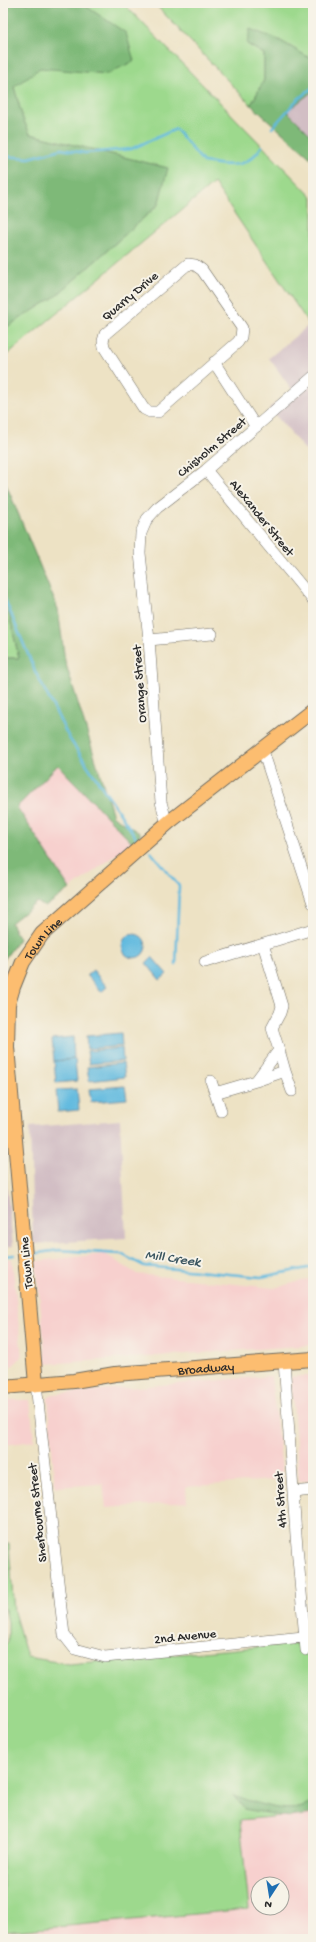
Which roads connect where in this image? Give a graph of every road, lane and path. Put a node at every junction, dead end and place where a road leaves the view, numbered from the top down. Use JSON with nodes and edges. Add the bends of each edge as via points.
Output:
{"nodes":[{"id":1,"x":214,"y":362,"type":"junction"},
{"id":2,"x":313,"y":377,"type":"edge"},
{"id":3,"x":256,"y":427,"type":"junction"},
{"id":4,"x":206,"y":470,"type":"junction"},
{"id":5,"x":140,"y":543,"type":"joint"},
{"id":6,"x":313,"y":600,"type":"edge"},
{"id":7,"x":212,"y":634,"type":"dead end"},
{"id":8,"x":149,"y":640,"type":"junction"},
{"id":9,"x":313,"y":710,"type":"edge"},
{"id":10,"x":262,"y":748,"type":"junction"},
{"id":11,"x":169,"y":822,"type":"junction"},
{"id":12,"x":313,"y":903,"type":"edge"},
{"id":13,"x":313,"y":929,"type":"edge"},
{"id":14,"x":263,"y":944,"type":"junction"},
{"id":15,"x":204,"y":962,"type":"dead end"},
{"id":16,"x":279,"y":1050,"type":"junction"},
{"id":17,"x":285,"y":1071,"type":"junction"},
{"id":18,"x":211,"y":1081,"type":"dead end"},
{"id":19,"x":256,"y":1081,"type":"junction"},
{"id":20,"x":292,"y":1092,"type":"dead end"},
{"id":21,"x":215,"y":1093,"type":"junction"},
{"id":22,"x":221,"y":1111,"type":"dead end"},
{"id":23,"x":313,"y":1359,"type":"edge"},
{"id":24,"x":284,"y":1361,"type":"junction"},
{"id":25,"x":3,"y":1380,"type":"edge"},
{"id":26,"x":36,"y":1381,"type":"junction"},
{"id":27,"x":3,"y":1387,"type":"edge"},
{"id":28,"x":313,"y":1490,"type":"edge"},
{"id":29,"x":293,"y":1492,"type":"junction"},
{"id":30,"x":309,"y":1636,"type":"edge"},
{"id":31,"x":66,"y":1638,"type":"joint"},
{"id":32,"x":306,"y":1650,"type":"dead end"}],
"edges":[{"from":1,"to":1,"type":"street","name":"Quarry Drive","via":[[238,342],[242,328],[202,270],[195,265],[188,264],[105,334],[103,341],[104,347],[144,409],[150,412],[158,412]]},
{"from":1,"to":3,"type":"street"},
{"from":2,"to":3,"type":"street","name":"Chisholm Street"},
{"from":3,"to":4,"type":"street","name":"Chisholm Street"},
{"from":4,"to":5,"type":"street","name":"Chisholm Street","via":[[157,508],[147,519]]},
{"from":4,"to":6,"type":"street","name":"Alexander Street"},
{"from":5,"to":8,"type":"street","name":"Orange Street"},
{"from":7,"to":8,"type":"street"},
{"from":8,"to":11,"type":"street","name":"Orange Street","via":[[161,802]]},
{"from":9,"to":10,"type":"main road","name":"Town Line"},
{"from":10,"to":11,"type":"main road","name":"Town Line"},
{"from":10,"to":12,"type":"street"},
{"from":11,"to":26,"type":"main road","name":"Town Line","via":[[42,934],[22,962],[8,1004],[6,1047]]},
{"from":13,"to":14,"type":"street"},
{"from":14,"to":15,"type":"street"},
{"from":14,"to":16,"type":"street","via":[[282,1006],[272,1028]]},
{"from":16,"to":17,"type":"street"},
{"from":16,"to":19,"type":"street"},
{"from":17,"to":19,"type":"street"},
{"from":17,"to":20,"type":"street"},
{"from":18,"to":21,"type":"street"},
{"from":19,"to":21,"type":"street"},
{"from":21,"to":22,"type":"street"},
{"from":23,"to":24,"type":"main road","name":"Broadway"},
{"from":24,"to":26,"type":"main road","name":"Broadway","via":[[100,1376],[73,1375]]},
{"from":24,"to":29,"type":"street","name":"4th Street"},
{"from":25,"to":26,"type":"main road","name":"Broadway"},
{"from":26,"to":27,"type":"main road","name":"Broadway"},
{"from":26,"to":31,"type":"street","name":"Sherbourne Street"},
{"from":28,"to":29,"type":"street"},
{"from":29,"to":30,"type":"street","name":"4th Street"},
{"from":30,"to":31,"type":"street","name":"2nd Avenue","via":[[105,1657],[74,1649]]},
{"from":30,"to":32,"type":"street","name":"4th Street"}]}
